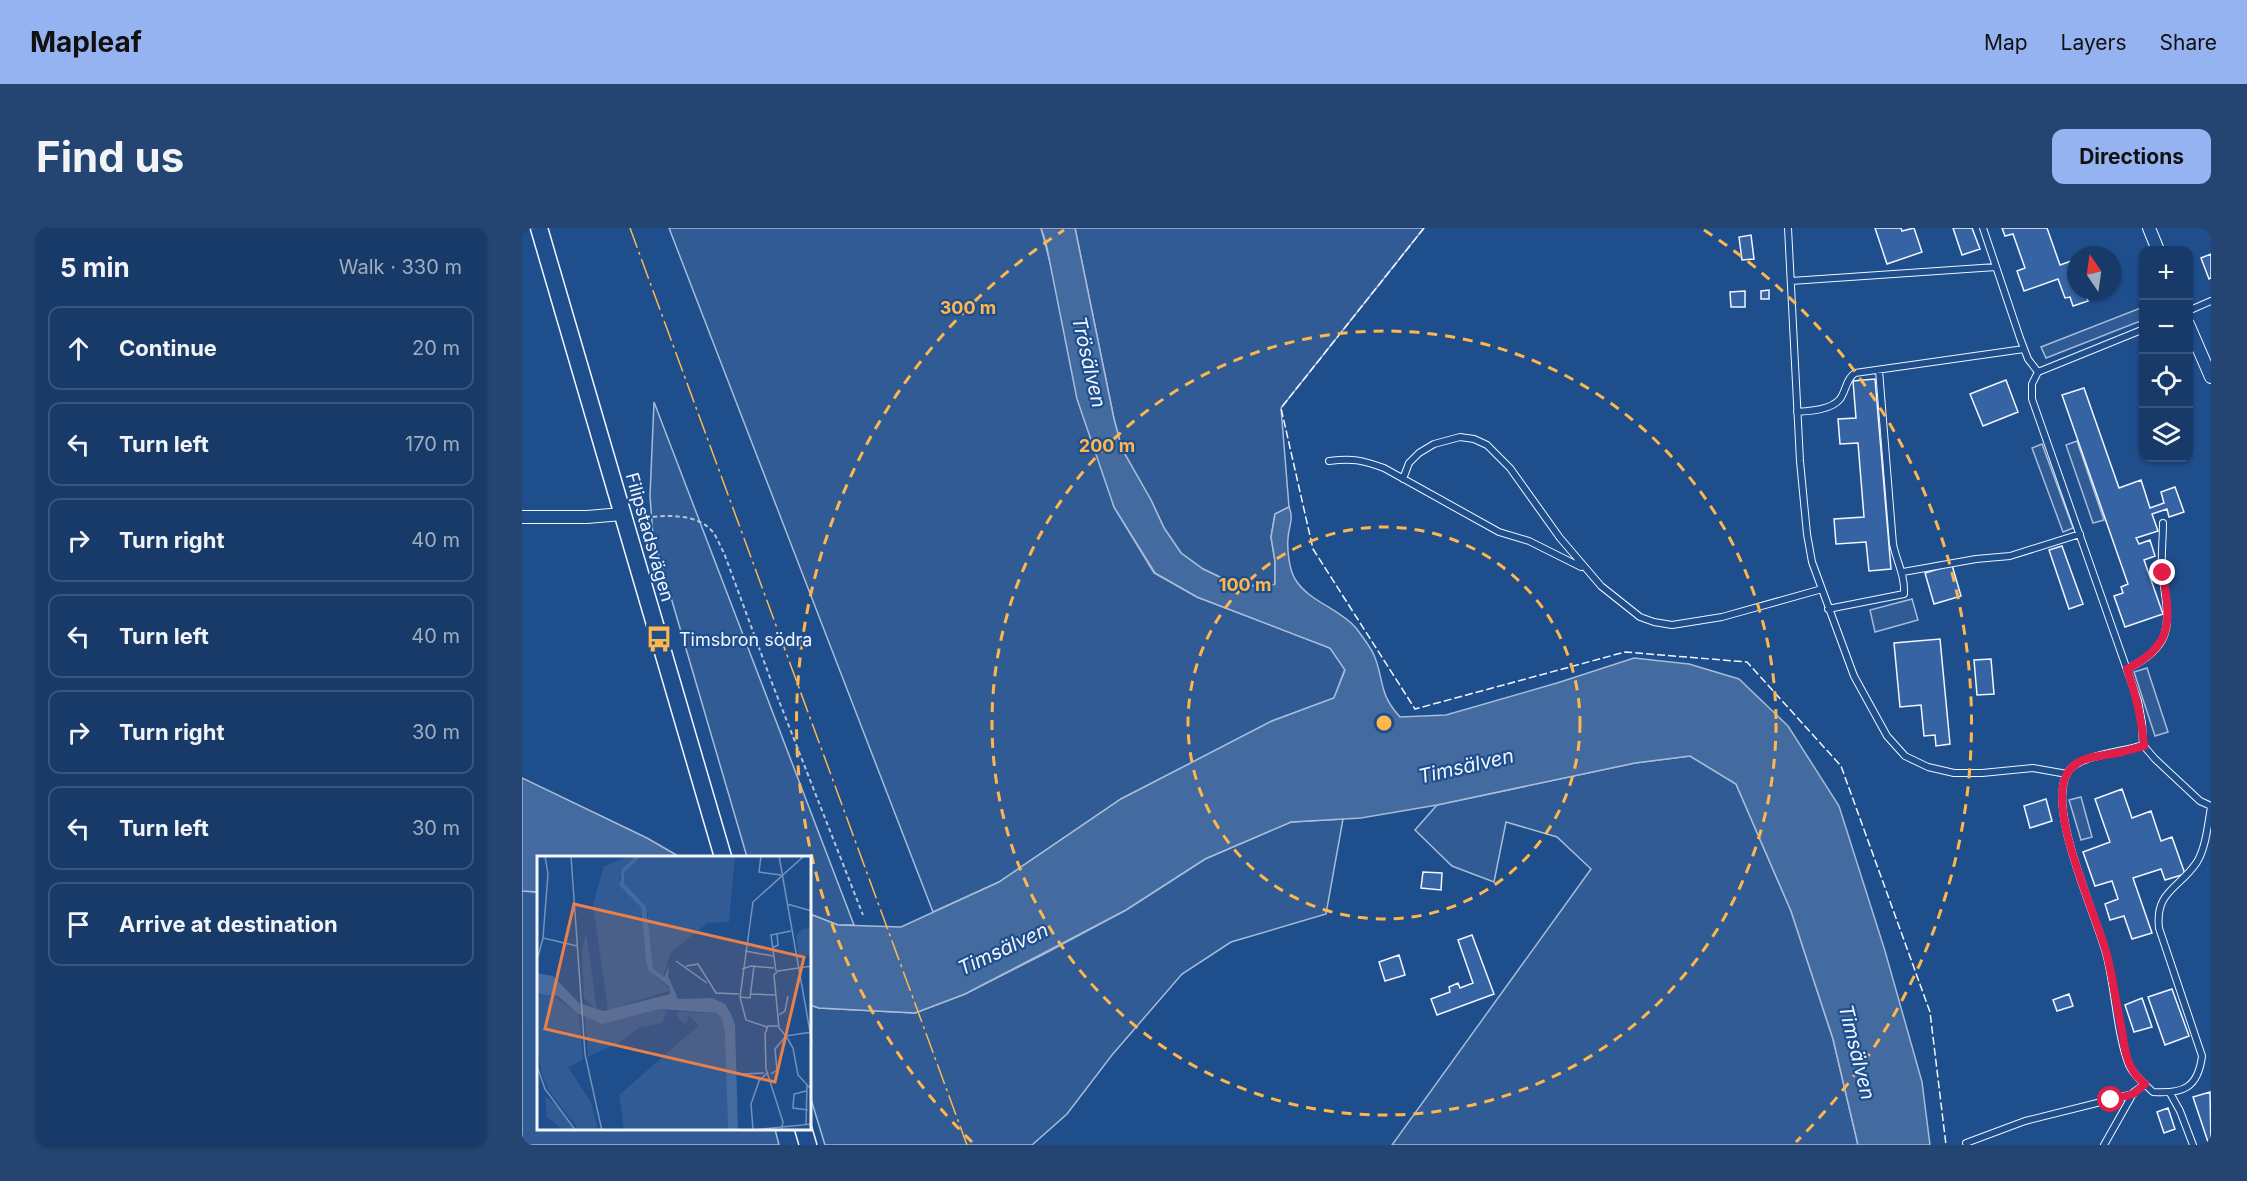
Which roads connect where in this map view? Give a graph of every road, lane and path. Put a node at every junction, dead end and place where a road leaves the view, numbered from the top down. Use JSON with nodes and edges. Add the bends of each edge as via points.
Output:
{"nodes":[{"id":1,"x":539,"y":228,"type":"edge"},
{"id":2,"x":1788,"y":228,"type":"edge"},
{"id":3,"x":1983,"y":228,"type":"edge"},
{"id":4,"x":2149,"y":228,"type":"edge"},
{"id":5,"x":2156,"y":246,"type":"edge"},
{"id":6,"x":1996,"y":267,"type":"junction"},
{"id":7,"x":1791,"y":281,"type":"junction"},
{"id":8,"x":2211,"y":301,"type":"edge"},
{"id":9,"x":2193,"y":309,"type":"edge"},
{"id":10,"x":2139,"y":331,"type":"edge"},
{"id":11,"x":2193,"y":336,"type":"edge"},
{"id":12,"x":2024,"y":349,"type":"junction"},
{"id":13,"x":1879,"y":370,"type":"junction"},
{"id":14,"x":2038,"y":372,"type":"junction"},
{"id":15,"x":2211,"y":377,"type":"edge"},
{"id":16,"x":1797,"y":412,"type":"junction"},
{"id":17,"x":1329,"y":461,"type":"dead end"},
{"id":18,"x":1403,"y":479,"type":"junction"},
{"id":19,"x":622,"y":514,"type":"junction"},
{"id":20,"x":522,"y":517,"type":"edge"},
{"id":21,"x":2163,"y":523,"type":"dead end"},
{"id":22,"x":2080,"y":534,"type":"junction"},
{"id":23,"x":1590,"y":572,"type":"junction"},
{"id":24,"x":1902,"y":572,"type":"junction"},
{"id":25,"x":1822,"y":589,"type":"junction"},
{"id":26,"x":1828,"y":609,"type":"junction"},
{"id":27,"x":2127,"y":669,"type":"junction"},
{"id":28,"x":2144,"y":746,"type":"junction"},
{"id":29,"x":2067,"y":774,"type":"junction"},
{"id":30,"x":2211,"y":807,"type":"edge"},
{"id":31,"x":723,"y":856,"type":"edge"},
{"id":32,"x":862,"y":915,"type":"dead end"},
{"id":33,"x":2145,"y":1084,"type":"junction"},
{"id":34,"x":2170,"y":1093,"type":"junction"},
{"id":35,"x":2133,"y":1094,"type":"junction"},
{"id":36,"x":804,"y":1130,"type":"edge"},
{"id":37,"x":1966,"y":1143,"type":"dead end"},
{"id":38,"x":808,"y":1145,"type":"edge"},
{"id":39,"x":2104,"y":1145,"type":"edge"},
{"id":40,"x":2193,"y":1145,"type":"edge"}],
"edges":[{"from":1,"to":19,"type":"main road","name":"Filipstadsvägen"},
{"from":2,"to":7,"type":"lane"},
{"from":3,"to":6,"type":"lane"},
{"from":4,"to":5,"type":"street"},
{"from":6,"to":7,"type":"lane"},
{"from":6,"to":12,"type":"lane"},
{"from":7,"to":16,"type":"lane"},
{"from":8,"to":9,"type":"lane"},
{"from":10,"to":14,"type":"lane"},
{"from":11,"to":15,"type":"street"},
{"from":12,"to":13,"type":"lane"},
{"from":12,"to":14,"type":"lane"},
{"from":13,"to":16,"type":"lane","via":[[1855,373],[1832,405]]},
{"from":13,"to":24,"type":"lane","via":[[1893,544]]},
{"from":14,"to":22,"type":"lane","via":[[2032,384],[2032,399]]},
{"from":16,"to":25,"type":"lane","via":[[1807,534]]},
{"from":17,"to":18,"type":"lane","via":[[1364,460]]},
{"from":18,"to":23,"type":"lane","via":[[1499,532],[1528,541]]},
{"from":18,"to":23,"type":"lane","via":[[1409,463],[1434,444],[1460,436],[1487,445],[1510,468],[1560,538]]},
{"from":19,"to":20,"type":"street"},
{"from":19,"to":31,"type":"main road","name":"Filipstadsvägen"},
{"from":19,"to":32,"type":"path","via":[[631,520],[682,517],[711,529]]},
{"from":21,"to":27,"type":"lane","via":[[2161,552],[2167,631],[2157,649]]},
{"from":22,"to":24,"type":"lane","via":[[2010,556]]},
{"from":22,"to":27,"type":"lane"},
{"from":23,"to":25,"type":"lane","via":[[1601,586],[1640,617],[1672,625],[1722,617]]},
{"from":24,"to":26,"type":"lane","via":[[1904,594]]},
{"from":25,"to":26,"type":"lane"},
{"from":26,"to":29,"type":"lane","via":[[1858,684],[1887,736],[1905,756],[1954,773],[2033,768]]},
{"from":27,"to":28,"type":"lane","via":[[2138,701]]},
{"from":28,"to":29,"type":"lane","via":[[2086,758],[2074,763]]},
{"from":28,"to":30,"type":"lane"},
{"from":29,"to":33,"type":"lane","via":[[2061,787],[2065,821],[2107,955],[2126,1053],[2135,1074]]},
{"from":30,"to":34,"type":"lane","via":[[2198,860],[2163,898],[2157,911],[2202,1056],[2200,1073],[2189,1087]]},
{"from":33,"to":34,"type":"lane","via":[[2153,1092]]},
{"from":33,"to":35,"type":"lane"},
{"from":34,"to":40,"type":"lane"},
{"from":35,"to":37,"type":"lane","via":[[2025,1121]]},
{"from":35,"to":39,"type":"lane"},
{"from":36,"to":38,"type":"main road"}]}
